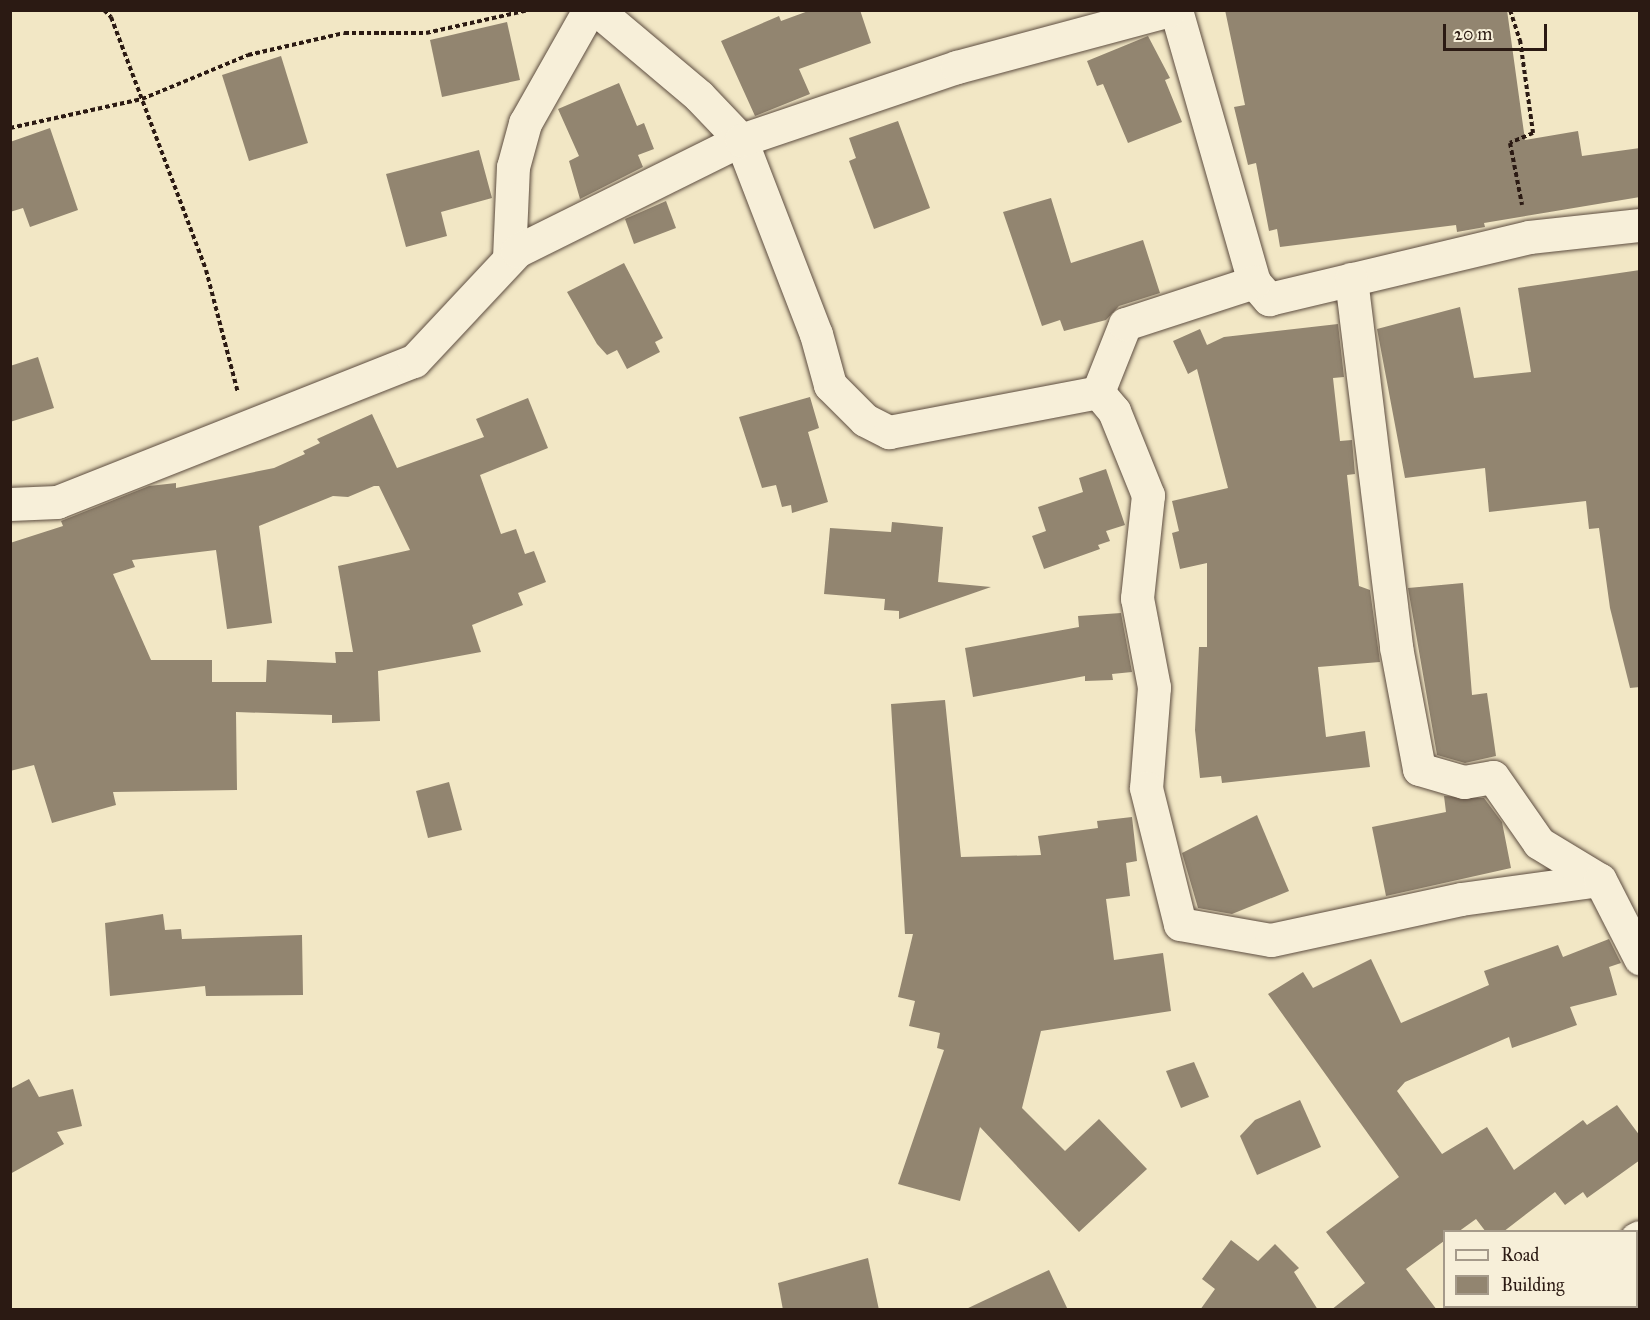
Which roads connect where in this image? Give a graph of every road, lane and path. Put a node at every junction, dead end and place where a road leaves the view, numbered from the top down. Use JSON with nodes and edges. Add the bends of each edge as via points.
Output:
{"nodes":[{"id":1,"x":104,"y":10,"type":"edge"},
{"id":2,"x":529,"y":10,"type":"edge"},
{"id":3,"x":589,"y":10,"type":"edge"},
{"id":4,"x":597,"y":10,"type":"edge"},
{"id":5,"x":1169,"y":10,"type":"edge"},
{"id":6,"x":1176,"y":10,"type":"edge"},
{"id":7,"x":1510,"y":10,"type":"edge"},
{"id":8,"x":142,"y":99,"type":"junction"},
{"id":9,"x":10,"y":129,"type":"edge"},
{"id":10,"x":741,"y":140,"type":"junction"},
{"id":11,"x":1640,"y":225,"type":"edge"},
{"id":12,"x":1529,"y":237,"type":"junction"},
{"id":13,"x":509,"y":258,"type":"junction"},
{"id":14,"x":1351,"y":279,"type":"junction"},
{"id":15,"x":1254,"y":282,"type":"junction"},
{"id":16,"x":1098,"y":392,"type":"junction"},
{"id":17,"x":247,"y":426,"type":"junction"},
{"id":18,"x":10,"y":504,"type":"edge"},
{"id":19,"x":1600,"y":880,"type":"junction"},
{"id":20,"x":1640,"y":958,"type":"edge"}],
"edges":[{"from":1,"to":8,"type":"path"},
{"from":2,"to":8,"type":"path","via":[[426,33],[333,35],[248,55]]},
{"from":3,"to":13,"type":"street","via":[[525,123],[513,167]]},
{"from":4,"to":10,"type":"street","via":[[699,96]]},
{"from":5,"to":10,"type":"street","via":[[957,67]]},
{"from":6,"to":15,"type":"street"},
{"from":7,"to":12,"type":"path","via":[[1520,40],[1533,133],[1510,143]]},
{"from":8,"to":9,"type":"path"},
{"from":8,"to":17,"type":"path","via":[[206,270]]},
{"from":10,"to":13,"type":"street"},
{"from":10,"to":16,"type":"street","via":[[816,333],[830,385],[865,420],[888,432]]},
{"from":11,"to":12,"type":"street"},
{"from":12,"to":14,"type":"street"},
{"from":13,"to":17,"type":"street","via":[[414,361]]},
{"from":14,"to":15,"type":"street","via":[[1269,299]]},
{"from":14,"to":19,"type":"street","via":[[1396,646],[1419,769],[1464,782],[1493,777],[1539,843]]},
{"from":15,"to":16,"type":"street","via":[[1125,324]]},
{"from":16,"to":19,"type":"street","via":[[1114,411],[1148,495],[1137,598],[1154,687],[1146,788],[1180,924],[1271,940],[1461,899]]},
{"from":17,"to":18,"type":"street","via":[[57,502]]},
{"from":19,"to":20,"type":"street"}]}
